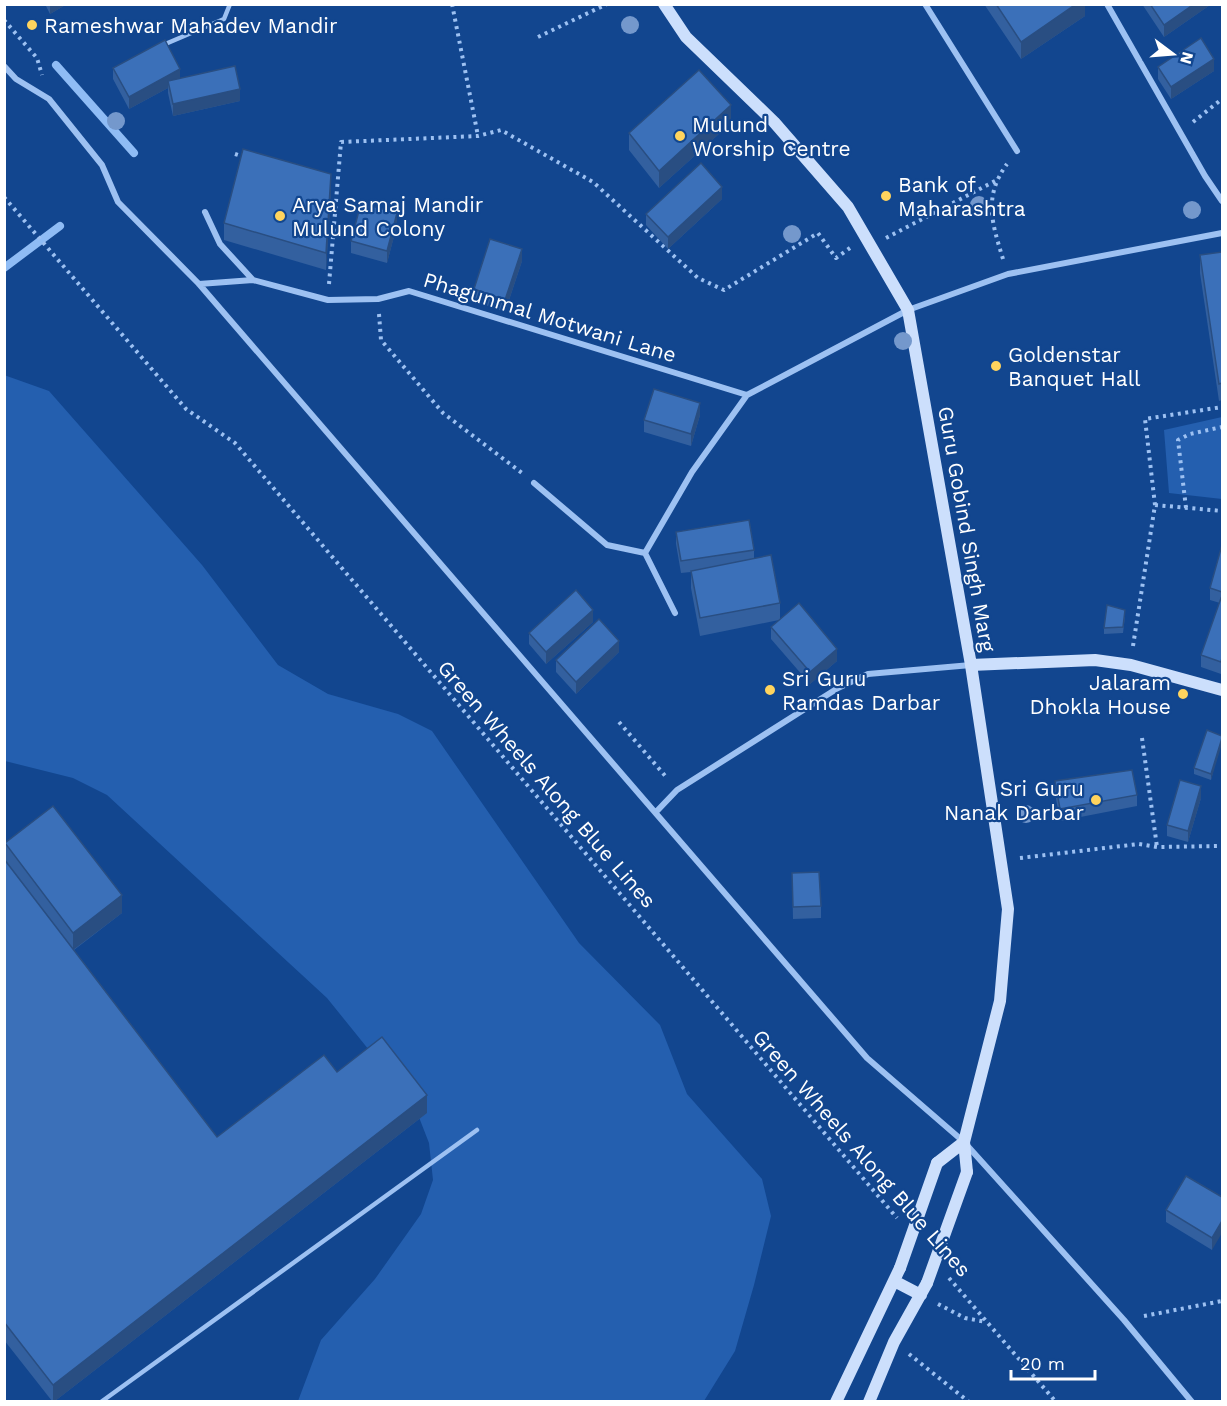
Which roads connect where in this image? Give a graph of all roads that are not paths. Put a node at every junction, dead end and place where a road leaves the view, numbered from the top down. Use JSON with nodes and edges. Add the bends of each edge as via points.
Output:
{"nodes":[{"id":1,"x":230,"y":4,"type":"edge"},
{"id":2,"x":664,"y":4,"type":"edge"},
{"id":3,"x":925,"y":4,"type":"edge"},
{"id":4,"x":1107,"y":4,"type":"edge"},
{"id":5,"x":154,"y":49,"type":"edge"},
{"id":6,"x":4,"y":66,"type":"edge"},
{"id":7,"x":1017,"y":151,"type":"road end"},
{"id":8,"x":1222,"y":201,"type":"edge"},
{"id":9,"x":205,"y":212,"type":"dead end"},
{"id":10,"x":1222,"y":233,"type":"edge"},
{"id":11,"x":253,"y":280,"type":"junction"},
{"id":12,"x":200,"y":284,"type":"junction"},
{"id":13,"x":908,"y":310,"type":"junction"},
{"id":14,"x":747,"y":395,"type":"junction"},
{"id":15,"x":534,"y":483,"type":"road end"},
{"id":16,"x":645,"y":553,"type":"junction"},
{"id":17,"x":675,"y":613,"type":"dead end"},
{"id":18,"x":970,"y":665,"type":"junction"},
{"id":19,"x":1222,"y":690,"type":"edge"},
{"id":20,"x":656,"y":812,"type":"junction"},
{"id":21,"x":477,"y":1130,"type":"dead end"},
{"id":22,"x":964,"y":1142,"type":"junction"},
{"id":23,"x":896,"y":1282,"type":"junction"},
{"id":24,"x":921,"y":1295,"type":"junction"},
{"id":25,"x":101,"y":1401,"type":"edge"},
{"id":26,"x":836,"y":1401,"type":"edge"},
{"id":27,"x":869,"y":1401,"type":"edge"},
{"id":28,"x":1192,"y":1401,"type":"edge"}],
"edges":[{"from":1,"to":5,"type":"lane","via":[[224,19]]},
{"from":2,"to":13,"type":"street","name":"Guru Gobind Singh Marg","via":[[686,38],[774,122],[848,207]]},
{"from":3,"to":7,"type":"street"},
{"from":4,"to":8,"type":"street"},
{"from":6,"to":12,"type":"street","via":[[16,79],[49,99],[102,165],[118,202]]},
{"from":9,"to":11,"type":"street","via":[[220,244]]},
{"from":10,"to":13,"type":"street","via":[[1008,274]]},
{"from":11,"to":12,"type":"street","name":"Phagunmal Motwani Lane"},
{"from":11,"to":14,"type":"street","name":"Phagunmal Motwani Lane","via":[[328,300],[378,299],[409,291]]},
{"from":12,"to":20,"type":"street"},
{"from":13,"to":14,"type":"street"},
{"from":13,"to":18,"type":"street","name":"Guru Gobind Singh Marg"},
{"from":14,"to":16,"type":"street","via":[[692,472]]},
{"from":15,"to":16,"type":"street","via":[[607,546]]},
{"from":16,"to":17,"type":"street"},
{"from":18,"to":19,"type":"street","via":[[1095,660],[1131,665]]},
{"from":18,"to":20,"type":"street","via":[[868,674],[838,688],[677,790]]},
{"from":18,"to":22,"type":"street","name":"Guru Gobind Singh Marg","via":[[1008,909],[1000,1001]]},
{"from":20,"to":22,"type":"street","via":[[867,1058]]},
{"from":21,"to":25,"type":"lane"},
{"from":22,"to":23,"type":"street","bridge":true,"via":[[937,1163]]},
{"from":22,"to":24,"type":"street","name":"Guru Gobind Singh Marg","bridge":true,"via":[[967,1172]]},
{"from":22,"to":28,"type":"street","via":[[1125,1320]]},
{"from":23,"to":24,"type":"street"},
{"from":23,"to":26,"type":"street"},
{"from":24,"to":27,"type":"street","name":"Guru Gobind Singh Marg","via":[[894,1342]]}]}
